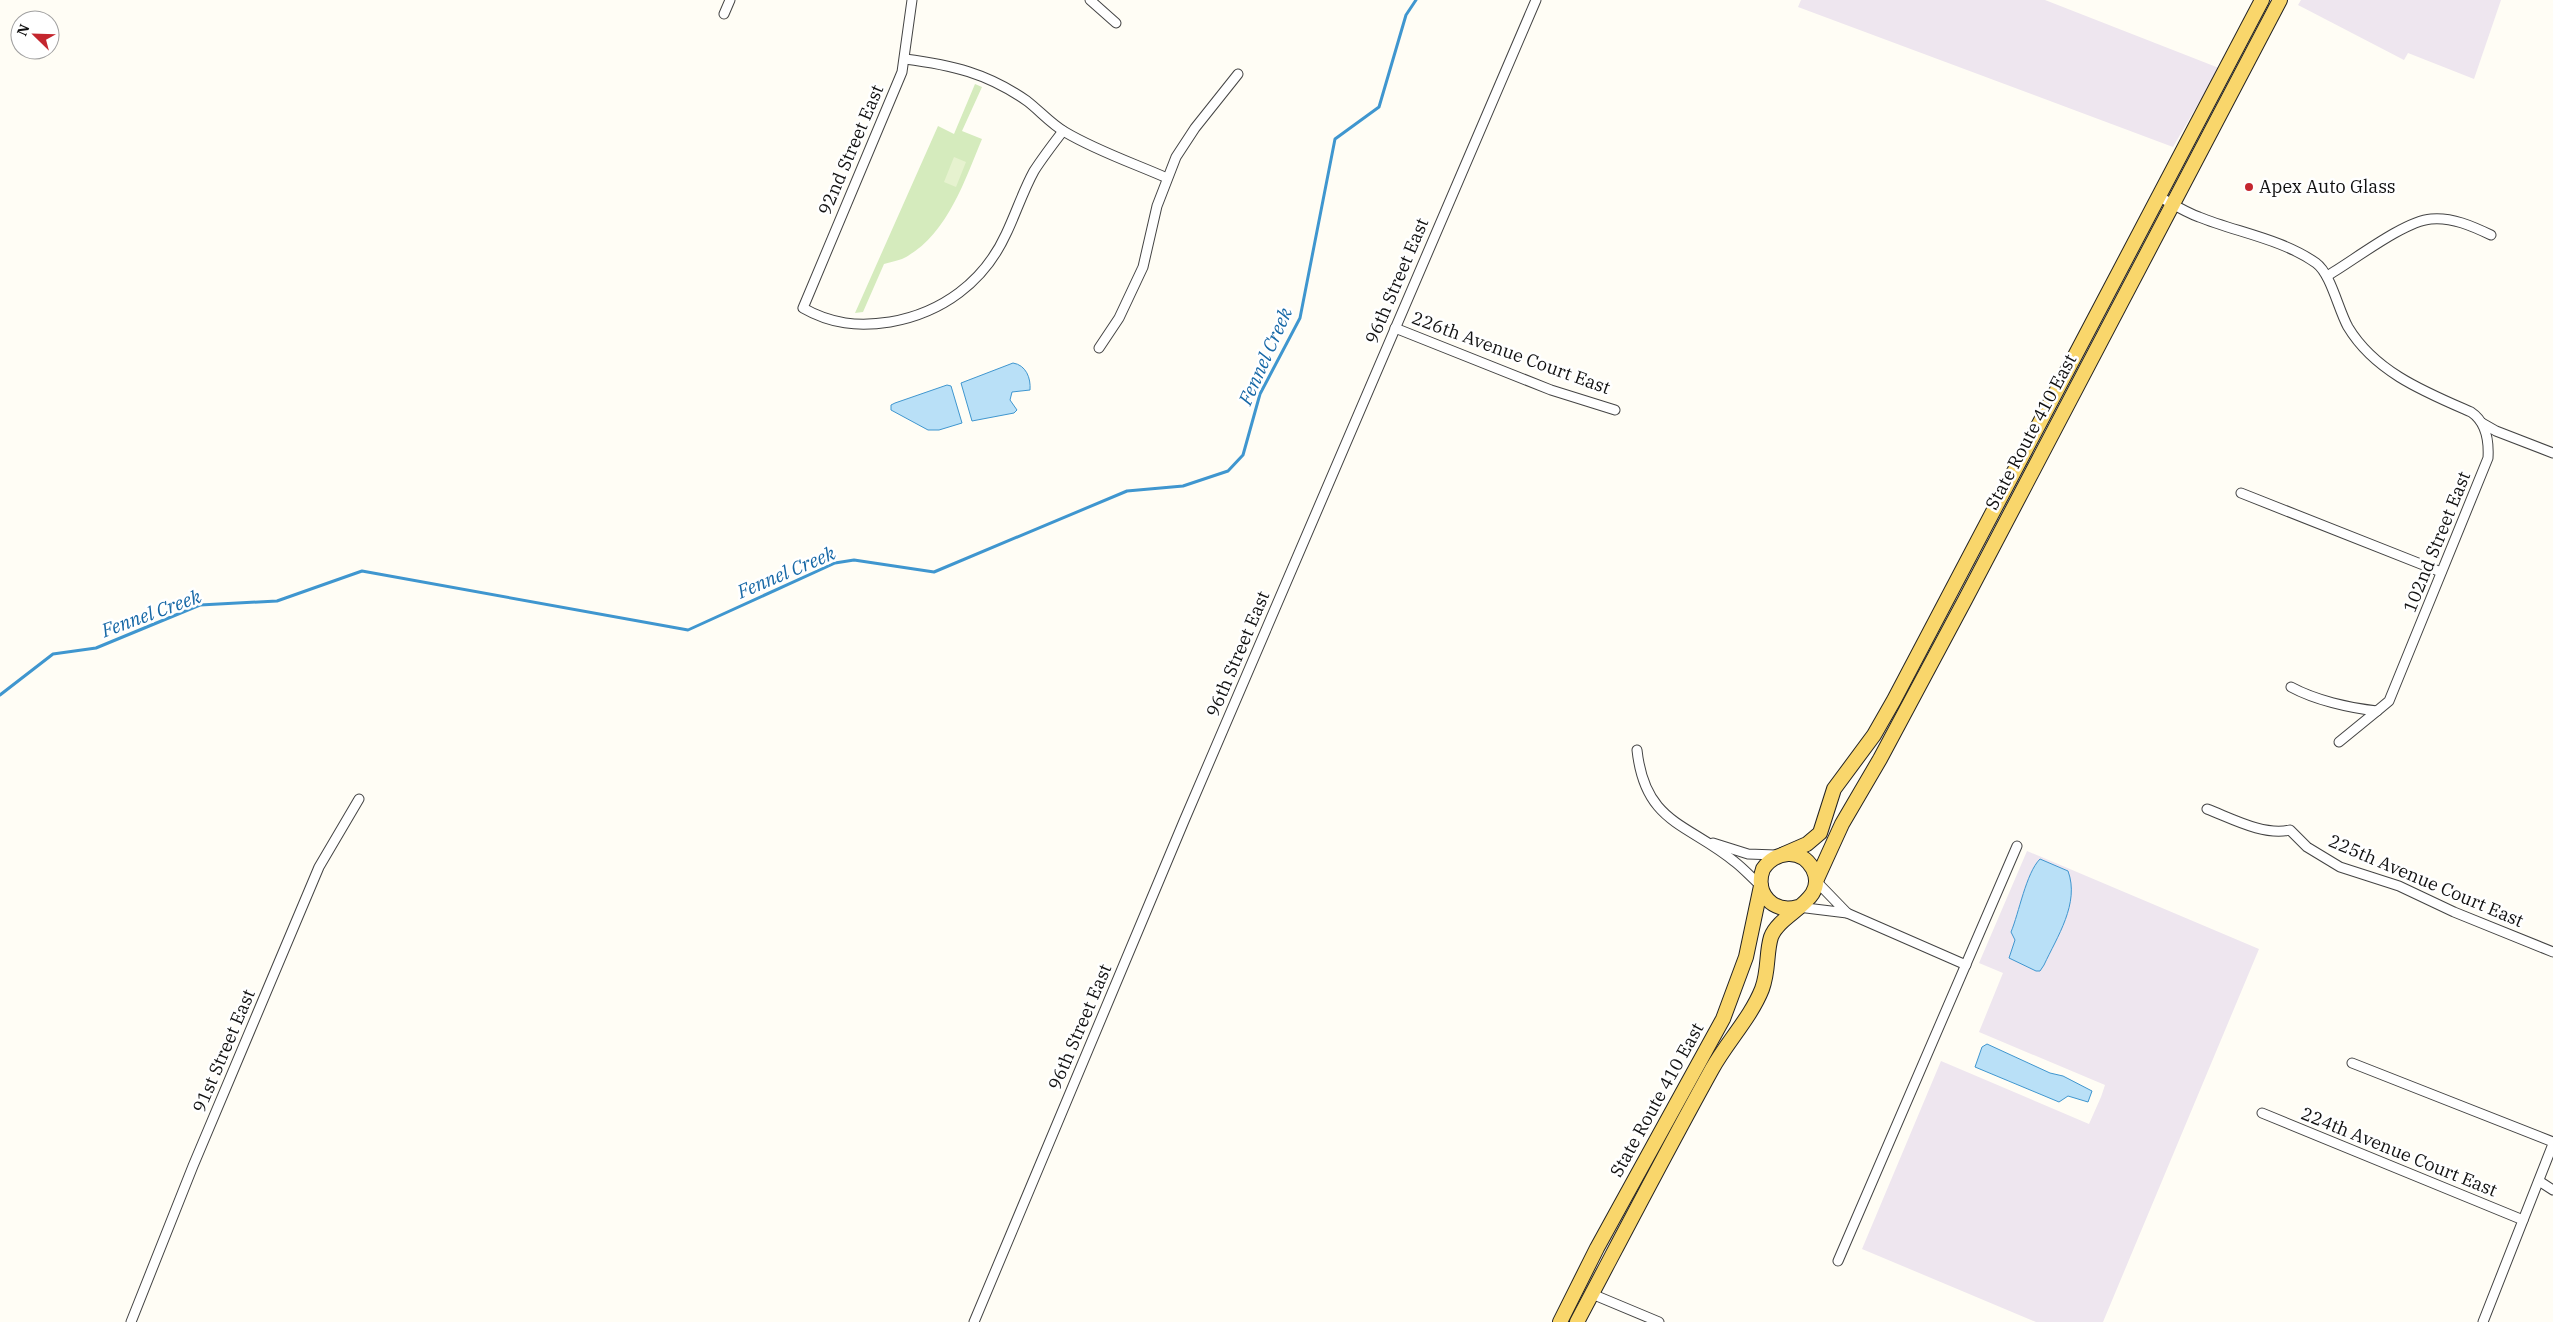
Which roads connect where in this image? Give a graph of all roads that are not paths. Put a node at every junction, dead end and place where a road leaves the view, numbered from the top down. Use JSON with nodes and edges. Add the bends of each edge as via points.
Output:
{"nodes":[{"id":1,"x":730,"y":0,"type":"edge"},
{"id":2,"x":912,"y":0,"type":"edge"},
{"id":3,"x":1090,"y":0,"type":"edge"},
{"id":4,"x":1536,"y":0,"type":"edge"},
{"id":5,"x":2262,"y":0,"type":"edge"},
{"id":6,"x":2280,"y":0,"type":"edge"},
{"id":7,"x":724,"y":14,"type":"dead end"},
{"id":8,"x":1116,"y":23,"type":"dead end"},
{"id":9,"x":905,"y":59,"type":"junction"},
{"id":10,"x":1238,"y":74,"type":"dead end"},
{"id":11,"x":1063,"y":132,"type":"junction"},
{"id":12,"x":1167,"y":178,"type":"junction"},
{"id":13,"x":2158,"y":196,"type":"junction"},
{"id":14,"x":2174,"y":204,"type":"junction"},
{"id":15,"x":2490,"y":235,"type":"dead end"},
{"id":16,"x":2327,"y":276,"type":"junction"},
{"id":17,"x":1395,"y":328,"type":"junction"},
{"id":18,"x":1099,"y":348,"type":"dead end"},
{"id":19,"x":1615,"y":410,"type":"dead end"},
{"id":20,"x":2482,"y":423,"type":"junction"},
{"id":21,"x":2553,"y":453,"type":"edge"},
{"id":22,"x":2241,"y":493,"type":"dead end"},
{"id":23,"x":2441,"y":572,"type":"junction"},
{"id":24,"x":2291,"y":687,"type":"dead end"},
{"id":25,"x":2377,"y":711,"type":"junction"},
{"id":26,"x":2338,"y":742,"type":"dead end"},
{"id":27,"x":1637,"y":750,"type":"dead end"},
{"id":28,"x":359,"y":799,"type":"dead end"},
{"id":29,"x":2207,"y":808,"type":"dead end"},
{"id":30,"x":1699,"y":838,"type":"junction"},
{"id":31,"x":2017,"y":846,"type":"dead end"},
{"id":32,"x":1781,"y":855,"type":"junction"},
{"id":33,"x":1816,"y":881,"type":"junction"},
{"id":34,"x":1760,"y":886,"type":"junction"},
{"id":35,"x":1798,"y":908,"type":"junction"},
{"id":36,"x":1847,"y":913,"type":"junction"},
{"id":37,"x":2553,"y":952,"type":"edge"},
{"id":38,"x":1966,"y":966,"type":"junction"},
{"id":39,"x":2352,"y":1063,"type":"dead end"},
{"id":40,"x":2262,"y":1113,"type":"dead end"},
{"id":41,"x":2553,"y":1143,"type":"edge"},
{"id":42,"x":2539,"y":1181,"type":"junction"},
{"id":43,"x":2553,"y":1190,"type":"edge"},
{"id":44,"x":2523,"y":1220,"type":"junction"},
{"id":45,"x":1838,"y":1260,"type":"dead end"},
{"id":46,"x":1592,"y":1294,"type":"junction"},
{"id":47,"x":131,"y":1322,"type":"edge"},
{"id":48,"x":974,"y":1322,"type":"edge"},
{"id":49,"x":1560,"y":1322,"type":"edge"},
{"id":50,"x":1577,"y":1322,"type":"edge"},
{"id":51,"x":1659,"y":1322,"type":"edge"},
{"id":52,"x":2483,"y":1322,"type":"edge"}],
"edges":[{"from":1,"to":7,"type":"street"},
{"from":2,"to":9,"type":"street","name":"92nd Street East"},
{"from":3,"to":8,"type":"street"},
{"from":4,"to":17,"type":"street","name":"96th Street East"},
{"from":5,"to":13,"type":"main road","name":"State Route 410 East"},
{"from":6,"to":14,"type":"main road","name":"State Route 410 East"},
{"from":9,"to":11,"type":"street","via":[[954,66],[988,78],[1026,101]]},
{"from":9,"to":11,"type":"street","name":"92nd Street East","via":[[803,308],[820,318],[846,325],[924,315],[971,283],[996,253],[1034,172]]},
{"from":10,"to":12,"type":"street","via":[[1195,128]]},
{"from":11,"to":12,"type":"street"},
{"from":12,"to":18,"type":"street","via":[[1143,267],[1119,318]]},
{"from":13,"to":14,"type":"street"},
{"from":13,"to":32,"type":"main road","name":"State Route 410 East","via":[[1890,707],[1874,735],[1834,789],[1820,833],[1807,844]]},
{"from":14,"to":16,"type":"street","via":[[2197,217],[2287,248],[2316,263]]},
{"from":14,"to":33,"type":"main road","name":"State Route 410 East","via":[[1880,760],[1842,824]]},
{"from":15,"to":16,"type":"street","via":[[2467,224],[2432,219],[2416,223]]},
{"from":16,"to":20,"type":"street","via":[[2348,327],[2374,359],[2421,390],[2470,412]]},
{"from":17,"to":19,"type":"street","name":"226th Avenue Court East","via":[[1551,390]]},
{"from":17,"to":48,"type":"street","name":"96th Street East"},
{"from":20,"to":21,"type":"street"},
{"from":20,"to":23,"type":"street","name":"102nd Street East","via":[[2488,443],[2488,458]]},
{"from":22,"to":23,"type":"street"},
{"from":23,"to":25,"type":"street","name":"102nd Street East","via":[[2389,700]]},
{"from":24,"to":25,"type":"street","via":[[2316,697]]},
{"from":25,"to":26,"type":"street"},
{"from":27,"to":30,"type":"street","via":[[1644,780],[1655,801],[1679,826]]},
{"from":28,"to":47,"type":"street","name":"91st Street East","via":[[319,867]]},
{"from":29,"to":37,"type":"street","name":"225th Avenue Court East","via":[[2261,828],[2280,832],[2290,830],[2307,847],[2340,866],[2399,886]]},
{"from":30,"to":32,"type":"street","via":[[1748,854]]},
{"from":30,"to":34,"type":"street","via":[[1736,862]]},
{"from":31,"to":38,"type":"street"},
{"from":32,"to":33,"type":"main road","via":[[1798,855],[1809,863]]},
{"from":32,"to":34,"type":"main road","via":[[1763,868]]},
{"from":33,"to":35,"type":"main road","via":[[1809,900]]},
{"from":33,"to":36,"type":"street"},
{"from":34,"to":35,"type":"main road","via":[[1772,904],[1784,909]]},
{"from":34,"to":49,"type":"main road","name":"State Route 410 East","via":[[1746,957],[1723,1019]]},
{"from":35,"to":36,"type":"street"},
{"from":35,"to":46,"type":"main road","name":"State Route 410 East","via":[[1784,918],[1772,935],[1768,967],[1756,1002],[1713,1067]]},
{"from":36,"to":38,"type":"street"},
{"from":38,"to":45,"type":"street"},
{"from":39,"to":41,"type":"street"},
{"from":40,"to":44,"type":"street","name":"224th Avenue Court East"},
{"from":41,"to":42,"type":"street"},
{"from":42,"to":43,"type":"street"},
{"from":42,"to":44,"type":"street"},
{"from":44,"to":52,"type":"street"},
{"from":46,"to":50,"type":"main road","name":"State Route 410 East"},
{"from":46,"to":51,"type":"street"}]}
